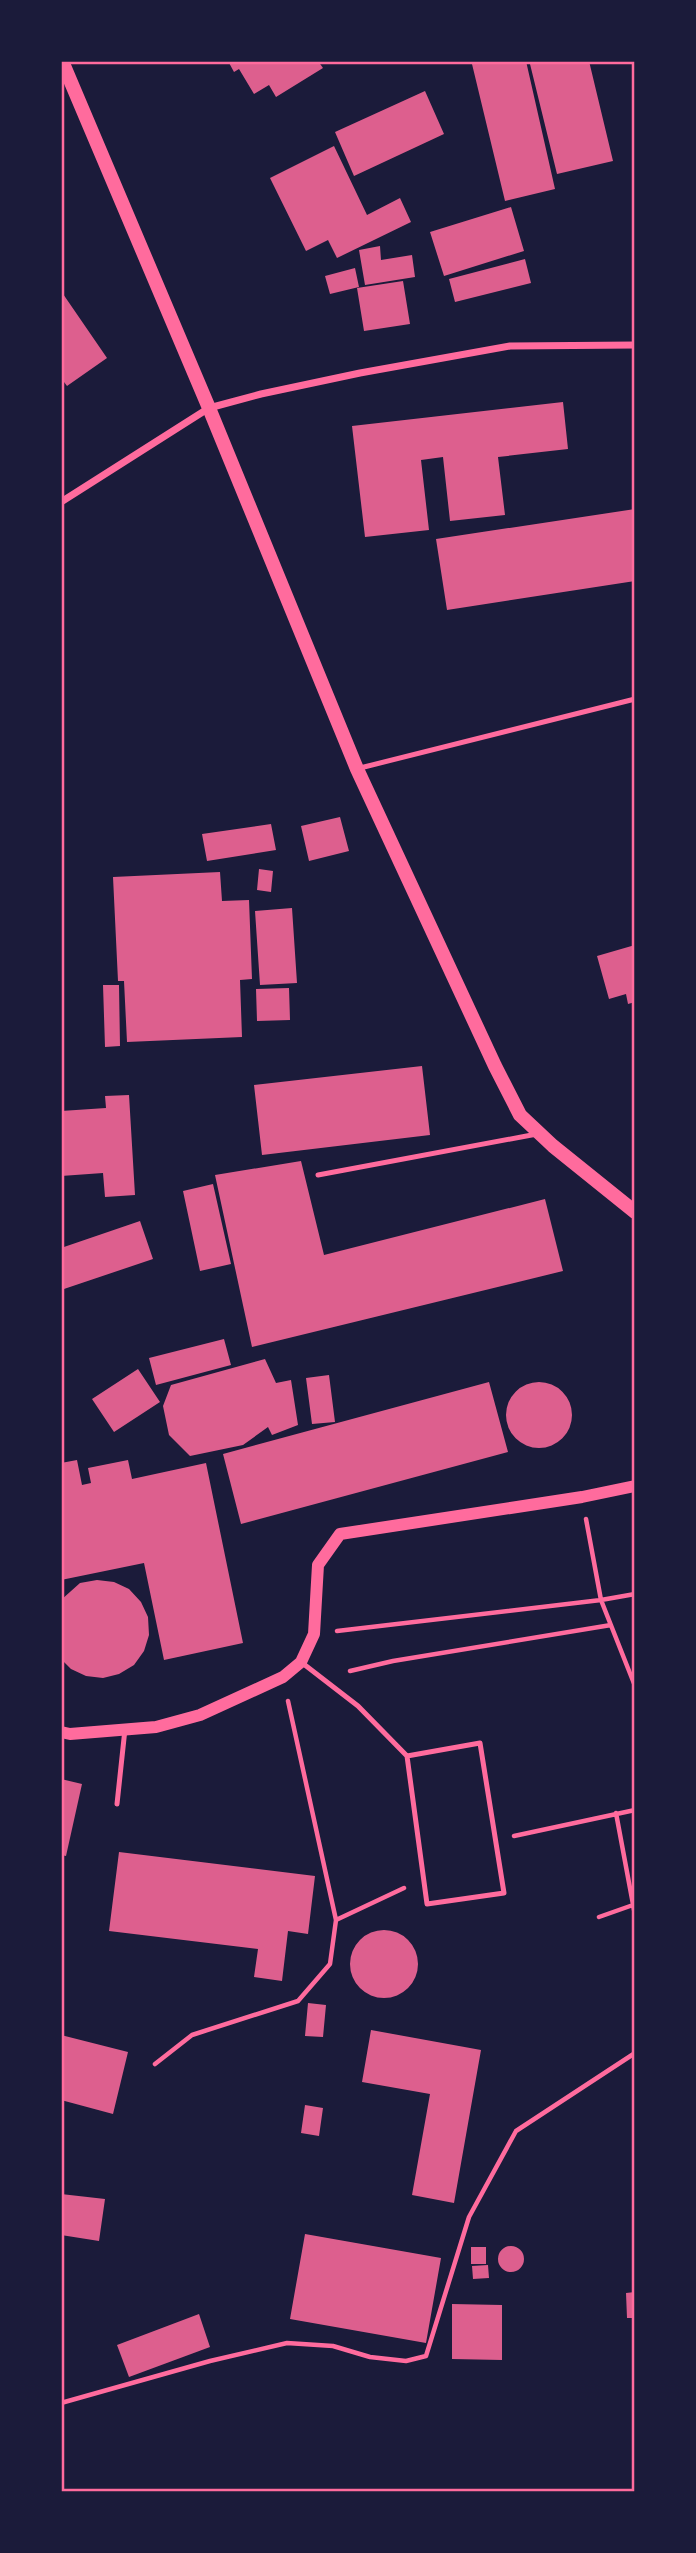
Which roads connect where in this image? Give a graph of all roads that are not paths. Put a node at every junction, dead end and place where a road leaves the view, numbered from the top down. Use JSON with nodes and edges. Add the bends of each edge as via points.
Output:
{"nodes":[{"id":1,"x":62,"y":61,"type":"edge"},
{"id":2,"x":635,"y":345,"type":"edge"},
{"id":3,"x":209,"y":408,"type":"junction"},
{"id":4,"x":61,"y":502,"type":"edge"},
{"id":5,"x":635,"y":699,"type":"edge"},
{"id":6,"x":357,"y":769,"type":"junction"},
{"id":7,"x":540,"y":1134,"type":"junction"},
{"id":8,"x":318,"y":1175,"type":"dead end"},
{"id":9,"x":635,"y":1212,"type":"edge"},
{"id":10,"x":635,"y":1486,"type":"edge"},
{"id":11,"x":301,"y":1662,"type":"junction"},
{"id":12,"x":125,"y":1729,"type":"junction"},
{"id":13,"x":61,"y":1732,"type":"edge"},
{"id":14,"x":407,"y":1756,"type":"junction"},
{"id":15,"x":117,"y":1804,"type":"dead end"}],
"edges":[{"from":1,"to":3,"type":"main road"},
{"from":2,"to":3,"type":"street","via":[[510,346],[360,373]]},
{"from":3,"to":4,"type":"street"},
{"from":3,"to":6,"type":"main road"},
{"from":5,"to":6,"type":"lane"},
{"from":6,"to":7,"type":"main road","via":[[495,1066],[520,1115]]},
{"from":7,"to":8,"type":"lane"},
{"from":7,"to":9,"type":"main road"},
{"from":10,"to":11,"type":"street","via":[[340,1534],[318,1565],[313,1634]]},
{"from":11,"to":12,"type":"street","via":[[283,1677],[200,1715],[156,1727]]},
{"from":11,"to":14,"type":"lane","via":[[358,1706]]},
{"from":12,"to":13,"type":"street"},
{"from":12,"to":15,"type":"lane"},
{"from":14,"to":14,"type":"lane","via":[[427,1904],[505,1893],[480,1743]]}]}
